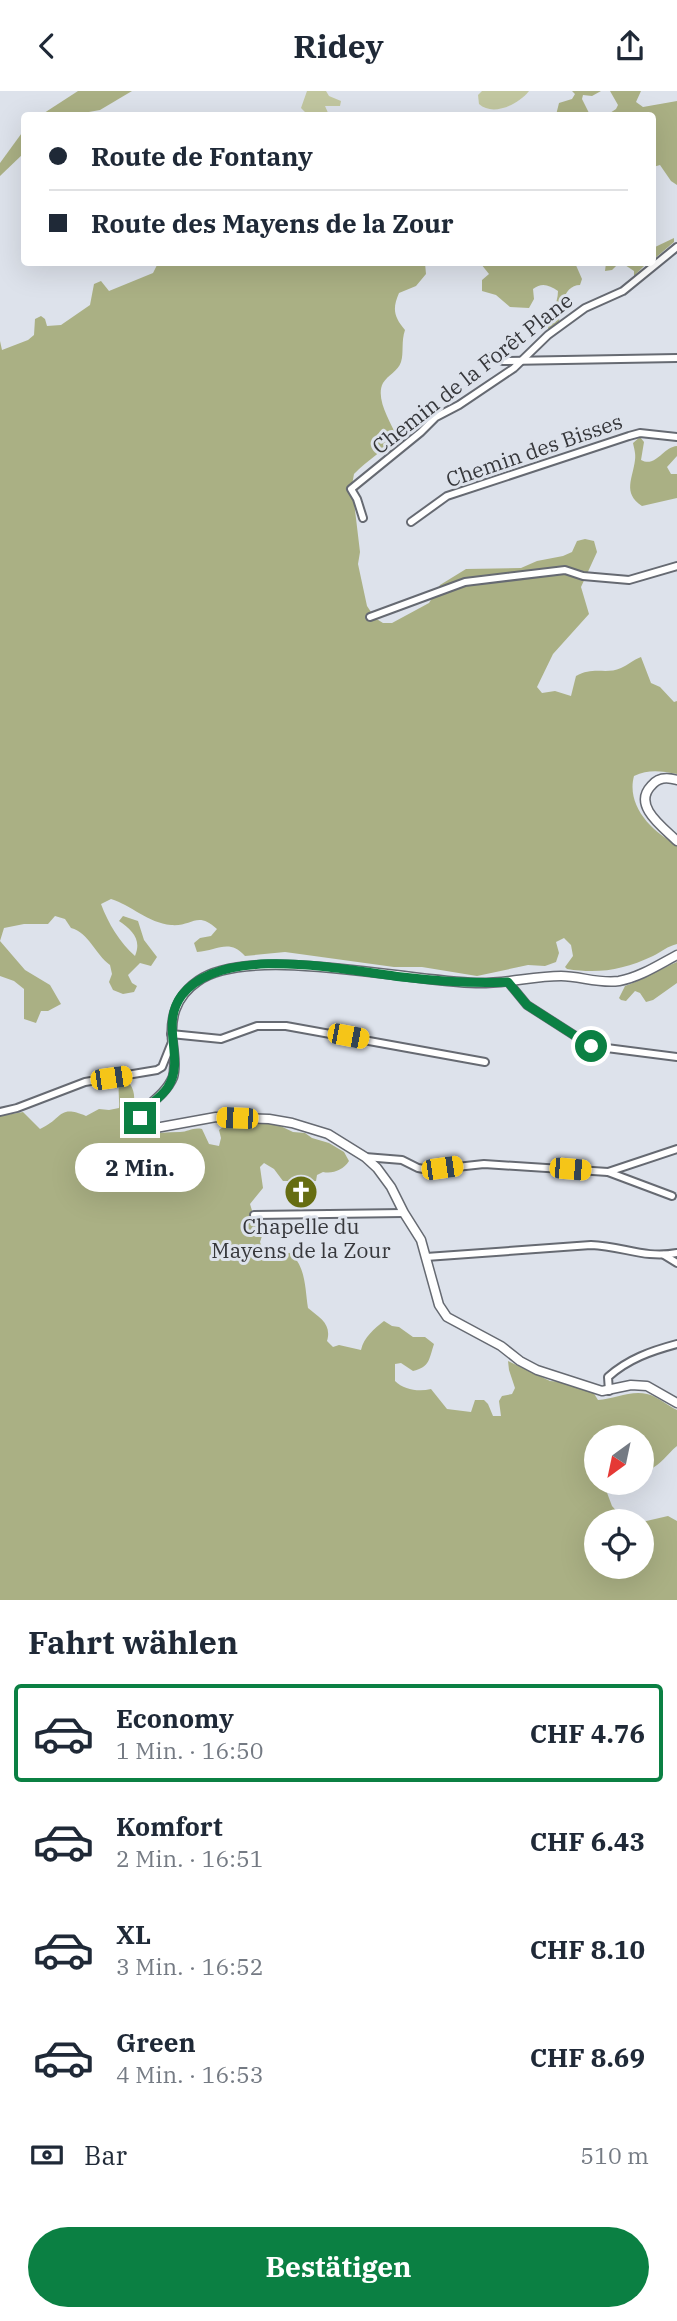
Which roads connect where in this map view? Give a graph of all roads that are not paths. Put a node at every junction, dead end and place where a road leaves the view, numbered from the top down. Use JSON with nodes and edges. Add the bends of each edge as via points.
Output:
{"nodes":[{"id":1,"x":677,"y":247,"type":"edge"},
{"id":2,"x":656,"y":264,"type":"edge"},
{"id":3,"x":654,"y":266,"type":"edge"},
{"id":4,"x":491,"y":357,"type":"dead end"},
{"id":5,"x":677,"y":358,"type":"edge"},
{"id":6,"x":524,"y":361,"type":"junction"},
{"id":7,"x":677,"y":437,"type":"edge"},
{"id":8,"x":363,"y":518,"type":"dead end"},
{"id":9,"x":411,"y":522,"type":"dead end"},
{"id":10,"x":677,"y":566,"type":"edge"},
{"id":11,"x":370,"y":617,"type":"dead end"},
{"id":12,"x":677,"y":780,"type":"edge"},
{"id":13,"x":677,"y":841,"type":"edge"},
{"id":14,"x":677,"y":955,"type":"edge"},
{"id":15,"x":508,"y":982,"type":"junction"},
{"id":16,"x":172,"y":1038,"type":"junction"},
{"id":17,"x":677,"y":1057,"type":"edge"},
{"id":18,"x":485,"y":1062,"type":"dead end"},
{"id":19,"x":0,"y":1112,"type":"edge"},
{"id":20,"x":677,"y":1149,"type":"edge"},
{"id":21,"x":365,"y":1157,"type":"junction"},
{"id":22,"x":608,"y":1173,"type":"junction"},
{"id":23,"x":672,"y":1196,"type":"dead end"},
{"id":24,"x":404,"y":1213,"type":"junction"},
{"id":25,"x":254,"y":1215,"type":"dead end"},
{"id":26,"x":677,"y":1253,"type":"edge"},
{"id":27,"x":664,"y":1255,"type":"junction"},
{"id":28,"x":426,"y":1257,"type":"junction"},
{"id":29,"x":677,"y":1263,"type":"edge"},
{"id":30,"x":677,"y":1344,"type":"edge"},
{"id":31,"x":608,"y":1377,"type":"junction"},
{"id":32,"x":592,"y":1388,"type":"junction"},
{"id":33,"x":608,"y":1391,"type":"junction"},
{"id":34,"x":677,"y":1403,"type":"edge"}],
"edges":[{"from":1,"to":2,"type":"street","name":"Chemin de la Forêt Plane"},
{"from":3,"to":6,"type":"street","name":"Chemin de la Forêt Plane","via":[[616,296],[576,314],[538,343]]},
{"from":4,"to":6,"type":"street"},
{"from":5,"to":6,"type":"street"},
{"from":6,"to":8,"type":"street","name":"Chemin de la Forêt Plane","via":[[436,417],[351,489]]},
{"from":7,"to":9,"type":"street","name":"Chemin des Bisses","via":[[629,436],[447,496]]},
{"from":10,"to":11,"type":"street","via":[[629,580],[565,570],[465,582]]},
{"from":12,"to":13,"type":"street","via":[[658,780],[645,800],[650,814]]},
{"from":14,"to":15,"type":"street","via":[[621,980],[562,976]]},
{"from":15,"to":16,"type":"street","via":[[469,983],[284,965],[240,967],[204,977],[183,994],[175,1007]]},
{"from":15,"to":17,"type":"street","via":[[527,1005],[591,1046]]},
{"from":16,"to":18,"type":"street","via":[[221,1039],[257,1026],[286,1026]]},
{"from":16,"to":19,"type":"street","via":[[157,1070],[86,1081]]},
{"from":16,"to":21,"type":"street","via":[[174,1076],[167,1089],[141,1112],[144,1126],[150,1129],[216,1117],[269,1119],[328,1134]]},
{"from":20,"to":22,"type":"street"},
{"from":21,"to":22,"type":"street","via":[[402,1160],[429,1170],[484,1164]]},
{"from":21,"to":24,"type":"street","via":[[391,1187]]},
{"from":22,"to":23,"type":"street"},
{"from":24,"to":25,"type":"street"},
{"from":24,"to":28,"type":"street"},
{"from":26,"to":27,"type":"street"},
{"from":27,"to":28,"type":"street","via":[[591,1245]]},
{"from":27,"to":29,"type":"street"},
{"from":28,"to":32,"type":"street","via":[[439,1305],[447,1317],[532,1369]]},
{"from":30,"to":31,"type":"street","via":[[625,1363]]},
{"from":31,"to":32,"type":"street"},
{"from":31,"to":33,"type":"street"},
{"from":32,"to":33,"type":"street"},
{"from":33,"to":34,"type":"street","via":[[647,1386]]}]}
